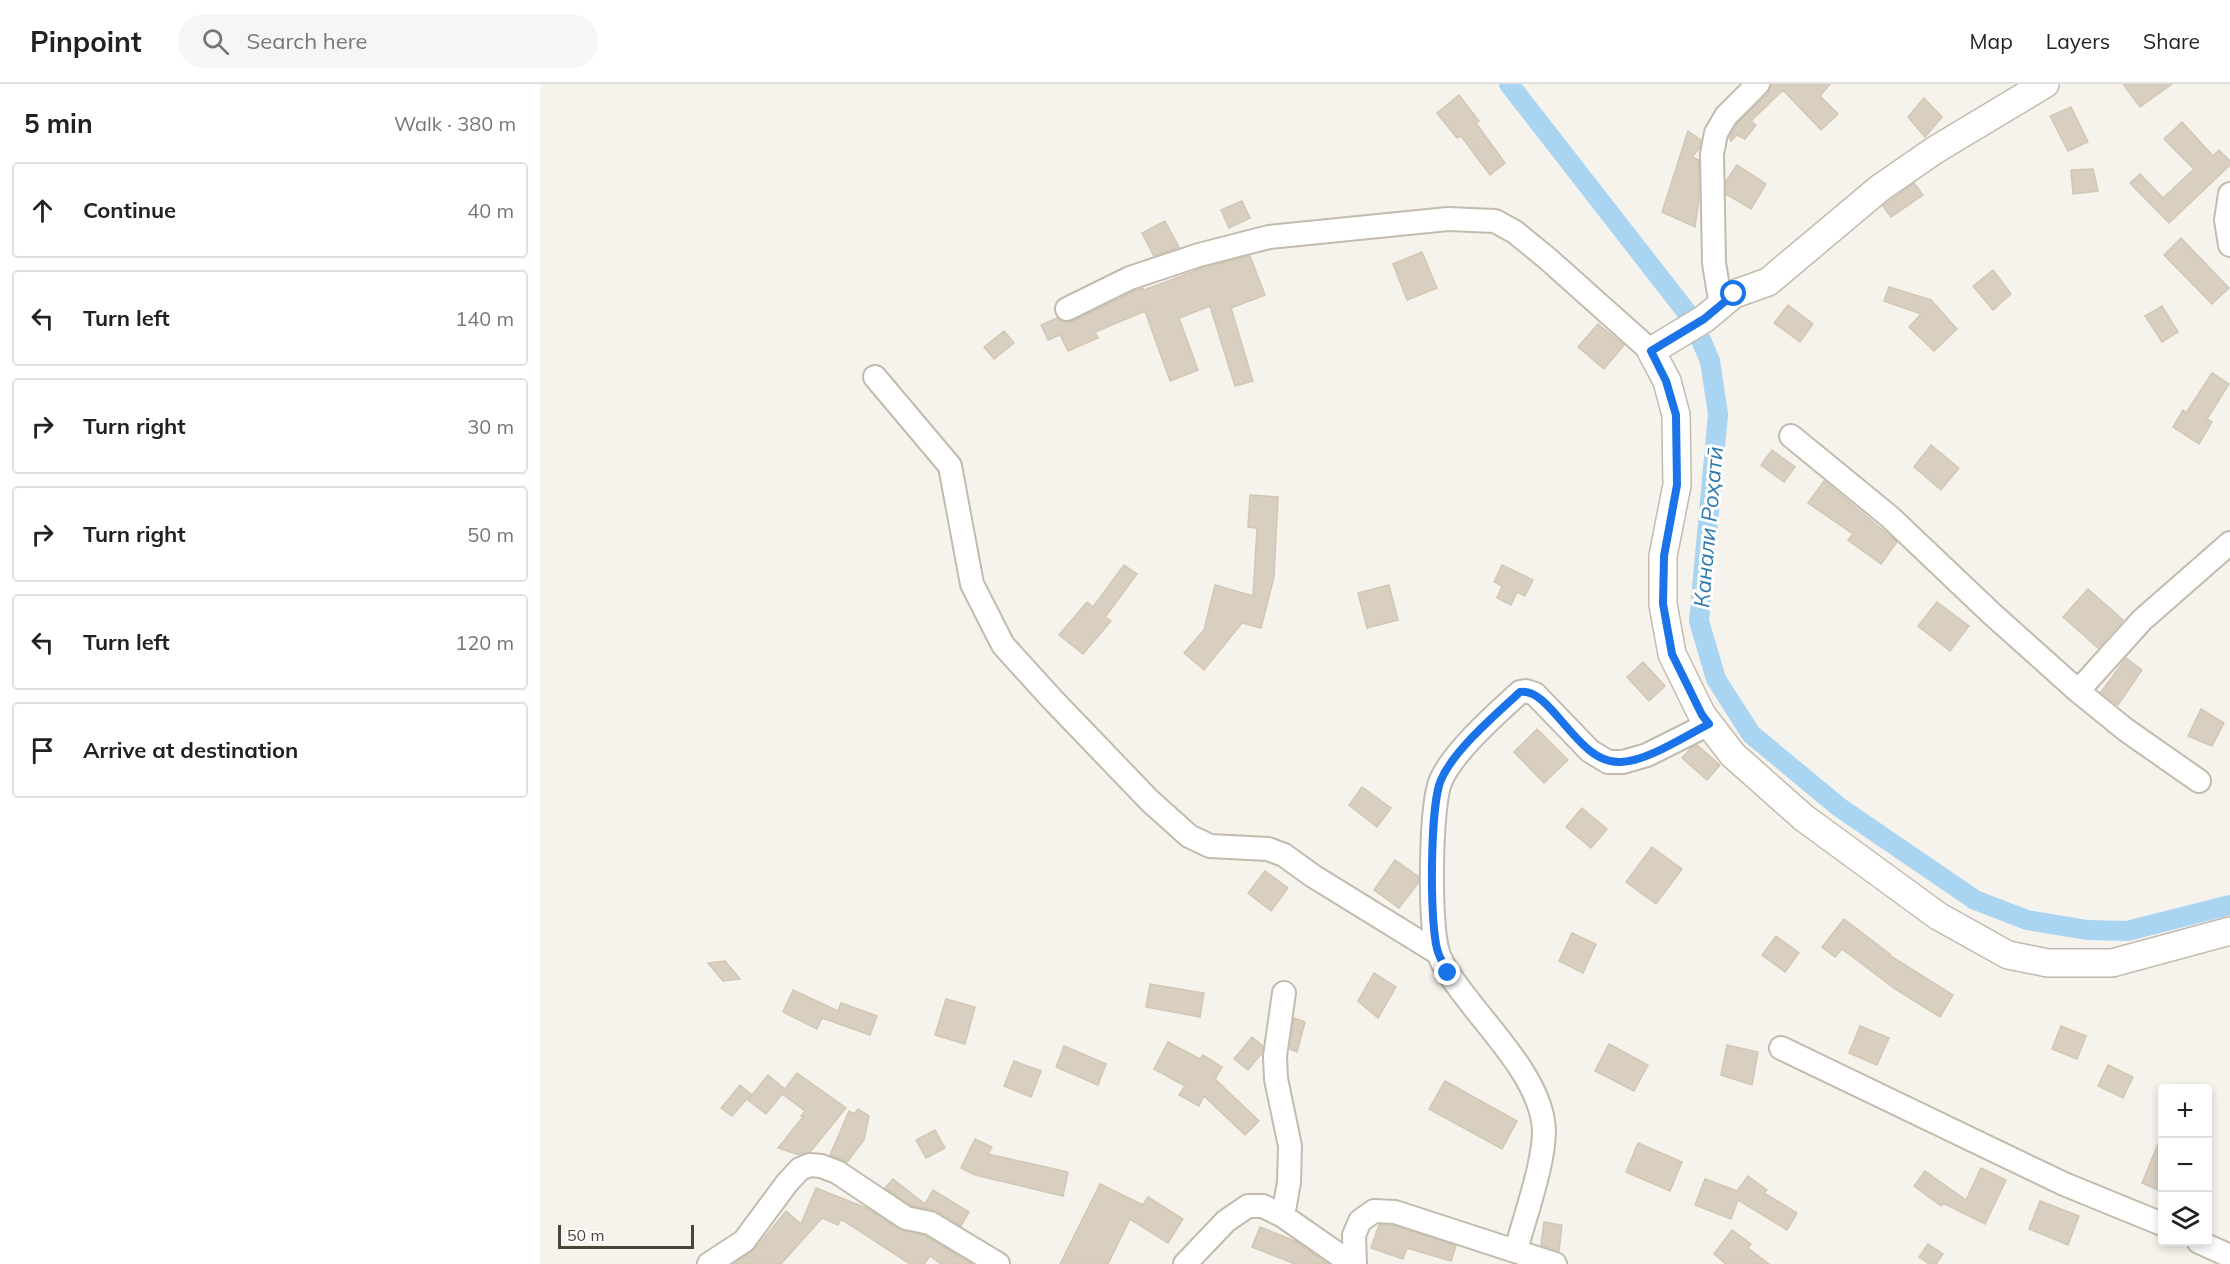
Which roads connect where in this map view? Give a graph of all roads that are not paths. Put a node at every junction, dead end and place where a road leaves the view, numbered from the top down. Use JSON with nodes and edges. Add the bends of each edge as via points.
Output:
{"nodes":[{"id":1,"x":1758,"y":84,"type":"edge"},
{"id":2,"x":2045,"y":84,"type":"edge"},
{"id":3,"x":2230,"y":194,"type":"edge"},
{"id":4,"x":2230,"y":245,"type":"edge"},
{"id":5,"x":1067,"y":309,"type":"dead end"},
{"id":6,"x":1712,"y":313,"type":"junction"},
{"id":7,"x":1651,"y":351,"type":"junction"},
{"id":8,"x":875,"y":377,"type":"dead end"},
{"id":9,"x":1791,"y":436,"type":"dead end"},
{"id":10,"x":2230,"y":543,"type":"edge"},
{"id":11,"x":2078,"y":691,"type":"junction"},
{"id":12,"x":1709,"y":724,"type":"junction"},
{"id":13,"x":2199,"y":781,"type":"dead end"},
{"id":14,"x":2230,"y":931,"type":"edge"},
{"id":15,"x":1438,"y":953,"type":"junction"},
{"id":16,"x":1284,"y":993,"type":"dead end"},
{"id":17,"x":1781,"y":1048,"type":"dead end"},
{"id":18,"x":1283,"y":1216,"type":"junction"},
{"id":19,"x":2158,"y":1222,"type":"edge"},
{"id":20,"x":2208,"y":1246,"type":"edge"},
{"id":21,"x":1516,"y":1250,"type":"junction"},
{"id":22,"x":2230,"y":1256,"type":"edge"},
{"id":23,"x":709,"y":1264,"type":"edge"},
{"id":24,"x":998,"y":1264,"type":"edge"},
{"id":25,"x":1185,"y":1264,"type":"edge"},
{"id":26,"x":1354,"y":1264,"type":"edge"},
{"id":27,"x":1556,"y":1264,"type":"edge"}],
"edges":[{"from":1,"to":6,"type":"street","via":[[1726,116],[1716,133],[1712,154]]},
{"from":2,"to":6,"type":"street","via":[[1898,175],[1768,282],[1734,294]]},
{"from":3,"to":4,"type":"street","via":[[2226,220]]},
{"from":5,"to":7,"type":"street","via":[[1130,278],[1269,237],[1448,219],[1495,222],[1540,252]]},
{"from":6,"to":7,"type":"street"},
{"from":7,"to":12,"type":"street","via":[[1666,381],[1676,415],[1677,485],[1664,556],[1663,604],[1672,654]]},
{"from":8,"to":15,"type":"street","via":[[950,466],[972,584],[1004,645],[1142,792],[1189,836],[1210,846],[1268,849],[1284,855]]},
{"from":9,"to":11,"type":"street","via":[[1890,518]]},
{"from":10,"to":11,"type":"street","via":[[2142,620]]},
{"from":11,"to":13,"type":"street"},
{"from":12,"to":14,"type":"street","via":[[1734,755],[1804,818],[1938,916],[2008,955],[2048,963],[2112,963]]},
{"from":12,"to":15,"type":"street","via":[[1647,755],[1608,762],[1590,751],[1535,694],[1520,692],[1485,724],[1442,778],[1436,796],[1432,886]]},
{"from":15,"to":21,"type":"street","via":[[1448,973],[1522,1072],[1540,1105],[1544,1124],[1542,1154]]},
{"from":16,"to":18,"type":"street","via":[[1275,1056],[1290,1146]]},
{"from":17,"to":19,"type":"street","via":[[2064,1184]]},
{"from":18,"to":25,"type":"street","via":[[1263,1206],[1248,1206],[1226,1221]]},
{"from":18,"to":26,"type":"street"},
{"from":20,"to":22,"type":"street"},
{"from":21,"to":26,"type":"street","via":[[1395,1212],[1374,1211],[1360,1221],[1354,1234]]},
{"from":21,"to":27,"type":"street"},
{"from":23,"to":24,"type":"street","via":[[744,1241],[800,1168],[810,1165],[837,1172],[906,1218],[930,1223]]}]}
